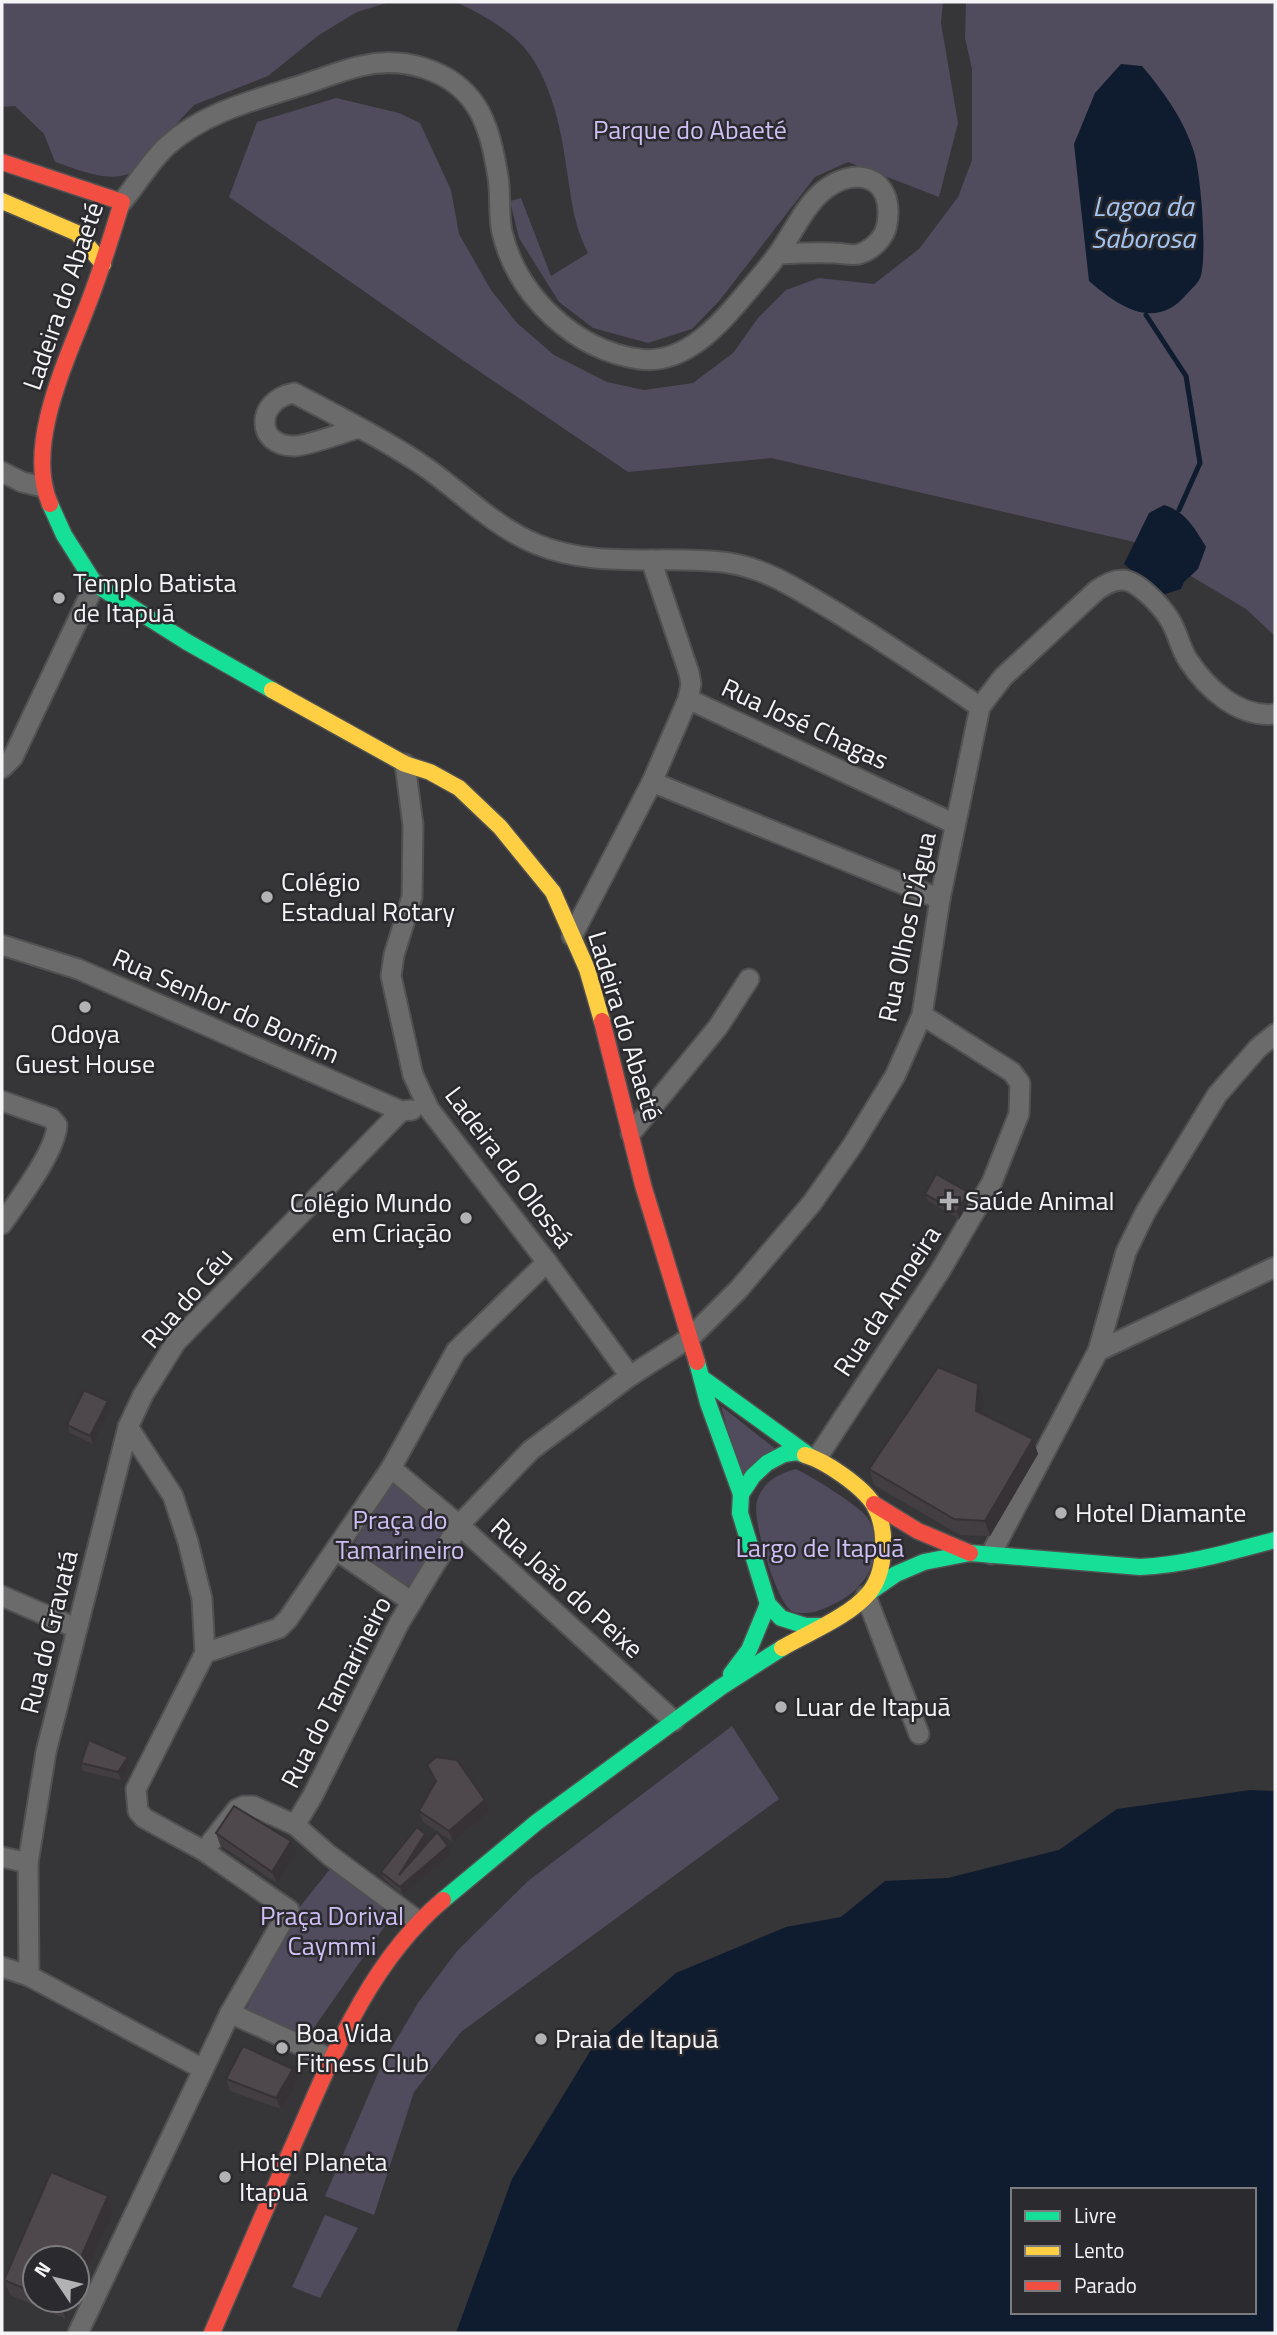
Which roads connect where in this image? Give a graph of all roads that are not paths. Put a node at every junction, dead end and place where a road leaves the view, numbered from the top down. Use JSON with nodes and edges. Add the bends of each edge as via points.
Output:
{"nodes":[{"id":1,"x":2,"y":162,"type":"edge"},
{"id":2,"x":2,"y":201,"type":"edge"},
{"id":3,"x":122,"y":202,"type":"junction"},
{"id":4,"x":779,"y":254,"type":"junction"},
{"id":5,"x":103,"y":264,"type":"junction"},
{"id":6,"x":359,"y":428,"type":"dead end"},
{"id":7,"x":2,"y":472,"type":"edge"},
{"id":8,"x":43,"y":487,"type":"junction"},
{"id":9,"x":651,"y":560,"type":"junction"},
{"id":10,"x":95,"y":584,"type":"junction"},
{"id":11,"x":688,"y":699,"type":"junction"},
{"id":12,"x":980,"y":707,"type":"junction"},
{"id":13,"x":1275,"y":714,"type":"edge"},
{"id":14,"x":405,"y":764,"type":"junction"},
{"id":15,"x":2,"y":768,"type":"edge"},
{"id":16,"x":652,"y":782,"type":"junction"},
{"id":17,"x":955,"y":824,"type":"junction"},
{"id":18,"x":940,"y":899,"type":"junction"},
{"id":19,"x":572,"y":936,"type":"junction"},
{"id":20,"x":2,"y":945,"type":"edge"},
{"id":21,"x":749,"y":979,"type":"dead end"},
{"id":22,"x":922,"y":1015,"type":"junction"},
{"id":23,"x":1275,"y":1034,"type":"edge"},
{"id":24,"x":2,"y":1101,"type":"edge"},
{"id":25,"x":429,"y":1109,"type":"junction"},
{"id":26,"x":401,"y":1111,"type":"junction"},
{"id":27,"x":631,"y":1133,"type":"junction"},
{"id":28,"x":2,"y":1224,"type":"edge"},
{"id":29,"x":547,"y":1262,"type":"junction"},
{"id":30,"x":1275,"y":1267,"type":"edge"},
{"id":31,"x":691,"y":1337,"type":"junction"},
{"id":32,"x":1098,"y":1351,"type":"junction"},
{"id":33,"x":630,"y":1376,"type":"junction"},
{"id":34,"x":702,"y":1378,"type":"junction"},
{"id":35,"x":128,"y":1427,"type":"junction"},
{"id":36,"x":812,"y":1456,"type":"junction"},
{"id":37,"x":391,"y":1468,"type":"junction"},
{"id":38,"x":741,"y":1494,"type":"junction"},
{"id":39,"x":874,"y":1504,"type":"junction"},
{"id":40,"x":458,"y":1525,"type":"junction"},
{"id":41,"x":1275,"y":1540,"type":"edge"},
{"id":42,"x":336,"y":1550,"type":"junction"},
{"id":43,"x":970,"y":1553,"type":"junction"},
{"id":44,"x":991,"y":1554,"type":"junction"},
{"id":45,"x":868,"y":1594,"type":"junction"},
{"id":46,"x":2,"y":1596,"type":"edge"},
{"id":47,"x":412,"y":1602,"type":"junction"},
{"id":48,"x":768,"y":1604,"type":"junction"},
{"id":49,"x":820,"y":1626,"type":"junction"},
{"id":50,"x":76,"y":1628,"type":"junction"},
{"id":51,"x":205,"y":1653,"type":"junction"},
{"id":52,"x":721,"y":1686,"type":"junction"},
{"id":53,"x":674,"y":1721,"type":"junction"},
{"id":54,"x":919,"y":1734,"type":"dead end"},
{"id":55,"x":295,"y":1825,"type":"junction"},
{"id":56,"x":204,"y":1851,"type":"junction"},
{"id":57,"x":2,"y":1857,"type":"edge"},
{"id":58,"x":28,"y":1863,"type":"junction"},
{"id":59,"x":418,"y":1922,"type":"junction"},
{"id":60,"x":2,"y":1967,"type":"edge"},
{"id":61,"x":29,"y":1976,"type":"junction"},
{"id":62,"x":230,"y":2013,"type":"junction"},
{"id":63,"x":331,"y":2059,"type":"junction"},
{"id":64,"x":204,"y":2068,"type":"junction"},
{"id":65,"x":78,"y":2333,"type":"edge"},
{"id":66,"x":212,"y":2333,"type":"edge"}],
"edges":[{"from":1,"to":3,"type":"main road"},
{"from":2,"to":5,"type":"main road","via":[[62,226],[87,243]]},
{"from":3,"to":4,"type":"street","name":"Ladeira do Abaeté","via":[[167,146],[219,112],[361,66],[390,62],[425,67],[452,82],[475,104],[488,130],[499,178],[502,231],[515,265],[546,309],[587,343],[644,360],[673,355],[700,341]]},
{"from":3,"to":5,"type":"main road","name":"Ladeira do Abaeté"},
{"from":4,"to":4,"type":"street","name":"Ladeira do Abaeté","via":[[858,254],[876,245],[886,230],[890,208],[883,188],[864,177],[841,178],[820,193]]},
{"from":5,"to":8,"type":"main road","name":"Ladeira do Abaeté","via":[[53,401],[44,439]]},
{"from":6,"to":9,"type":"street","via":[[536,544],[595,559]]},
{"from":7,"to":8,"type":"street"},
{"from":8,"to":10,"type":"main road","name":"Ladeira do Abaeté","via":[[64,535]]},
{"from":9,"to":11,"type":"street","name":"Rua José Chagas","via":[[689,673]]},
{"from":9,"to":12,"type":"street","via":[[730,564],[765,573],[902,653]]},
{"from":10,"to":14,"type":"main road","name":"Ladeira do Abaeté","via":[[187,642]]},
{"from":10,"to":15,"type":"street","via":[[13,757]]},
{"from":11,"to":16,"type":"street"},
{"from":11,"to":17,"type":"street","name":"Rua José Chagas"},
{"from":12,"to":13,"type":"street","via":[[1003,677],[1097,590],[1124,580],[1153,599],[1171,621],[1188,660],[1221,697],[1244,711]]},
{"from":12,"to":17,"type":"street","name":"Rua Olhos D'Água"},
{"from":14,"to":19,"type":"main road","name":"Ladeira do Abaeté","via":[[459,788],[500,827],[553,892]]},
{"from":14,"to":25,"type":"street","name":"Ladeira do Olossá","via":[[413,825],[412,897],[391,976],[413,1075]]},
{"from":16,"to":18,"type":"street"},
{"from":16,"to":19,"type":"street"},
{"from":17,"to":18,"type":"street","name":"Rua Olhos D'Água"},
{"from":18,"to":22,"type":"street","name":"Rua Olhos D'Água"},
{"from":19,"to":27,"type":"main road","name":"Ladeira do Abaeté","via":[[587,969]]},
{"from":20,"to":26,"type":"street","name":"Rua Senhor do Bonfim","via":[[78,969]]},
{"from":21,"to":27,"type":"street","via":[[718,1027]]},
{"from":22,"to":31,"type":"street","name":"Rua Olhos D'Água","via":[[895,1076],[812,1203]]},
{"from":22,"to":36,"type":"street","name":"Rua da Amoeira","via":[[1012,1072],[1020,1083],[1019,1114],[992,1182],[953,1249]]},
{"from":23,"to":32,"type":"street","via":[[1217,1095],[1146,1211],[1126,1252]]},
{"from":24,"to":28,"type":"street","via":[[51,1118],[57,1125],[57,1136]]},
{"from":25,"to":26,"type":"street","name":"Rua Senhor do Bonfim"},
{"from":25,"to":29,"type":"street","name":"Ladeira do Olossá"},
{"from":26,"to":35,"type":"street","name":"Rua do Céu","via":[[176,1342]]},
{"from":27,"to":31,"type":"main road","name":"Ladeira do Abaeté"},
{"from":29,"to":33,"type":"street","name":"Ladeira do Olossá"},
{"from":29,"to":37,"type":"street","via":[[456,1351]]},
{"from":30,"to":32,"type":"street"},
{"from":31,"to":33,"type":"street","name":"Rua do Tamarineiro"},
{"from":31,"to":34,"type":"main road","name":"Ladeira do Abaeté"},
{"from":32,"to":44,"type":"street"},
{"from":33,"to":40,"type":"street","name":"Rua do Tamarineiro","via":[[531,1450]]},
{"from":34,"to":36,"type":"main road"},
{"from":34,"to":38,"type":"main road","name":"Ladeira do Abaeté"},
{"from":35,"to":50,"type":"street","name":"Rua do Gravatá"},
{"from":35,"to":51,"type":"street","via":[[173,1496],[202,1598]]},
{"from":36,"to":38,"type":"main road","via":[[784,1454],[767,1463]]},
{"from":36,"to":39,"type":"main road","via":[[849,1480]]},
{"from":37,"to":40,"type":"street","name":"Rua João do Peixe"},
{"from":37,"to":42,"type":"street"},
{"from":38,"to":48,"type":"main road","via":[[740,1513]]},
{"from":39,"to":43,"type":"main road","via":[[918,1531]]},
{"from":39,"to":45,"type":"main road","via":[[883,1546],[881,1567]]},
{"from":40,"to":47,"type":"street","name":"Rua do Tamarineiro"},
{"from":40,"to":53,"type":"street","name":"Rua João do Peixe"},
{"from":41,"to":44,"type":"main road","via":[[1166,1566]]},
{"from":42,"to":47,"type":"street"},
{"from":42,"to":51,"type":"street","via":[[279,1628]]},
{"from":43,"to":44,"type":"main road"},
{"from":43,"to":45,"type":"main road","via":[[924,1562]]},
{"from":45,"to":49,"type":"main road"},
{"from":45,"to":54,"type":"street"},
{"from":46,"to":50,"type":"street"},
{"from":47,"to":55,"type":"street","name":"Rua do Tamarineiro"},
{"from":48,"to":49,"type":"main road","via":[[781,1618]]},
{"from":48,"to":52,"type":"main road","via":[[749,1650]]},
{"from":49,"to":52,"type":"main road"},
{"from":50,"to":58,"type":"street","name":"Rua do Gravatá","via":[[46,1752]]},
{"from":51,"to":56,"type":"street","via":[[136,1790],[138,1811],[144,1818]]},
{"from":52,"to":53,"type":"main road"},
{"from":53,"to":59,"type":"main road","via":[[537,1822]]},
{"from":55,"to":56,"type":"street","name":"Rua do Tamarineiro","via":[[244,1806]]},
{"from":55,"to":59,"type":"street"},
{"from":56,"to":62,"type":"street","via":[[289,1910]]},
{"from":57,"to":58,"type":"street"},
{"from":58,"to":61,"type":"street","name":"Rua do Gravatá"},
{"from":59,"to":63,"type":"main road","via":[[372,1985]]},
{"from":60,"to":61,"type":"street"},
{"from":61,"to":64,"type":"street"},
{"from":62,"to":63,"type":"street"},
{"from":62,"to":64,"type":"street"},
{"from":63,"to":66,"type":"main road"},
{"from":64,"to":65,"type":"street"}]}
